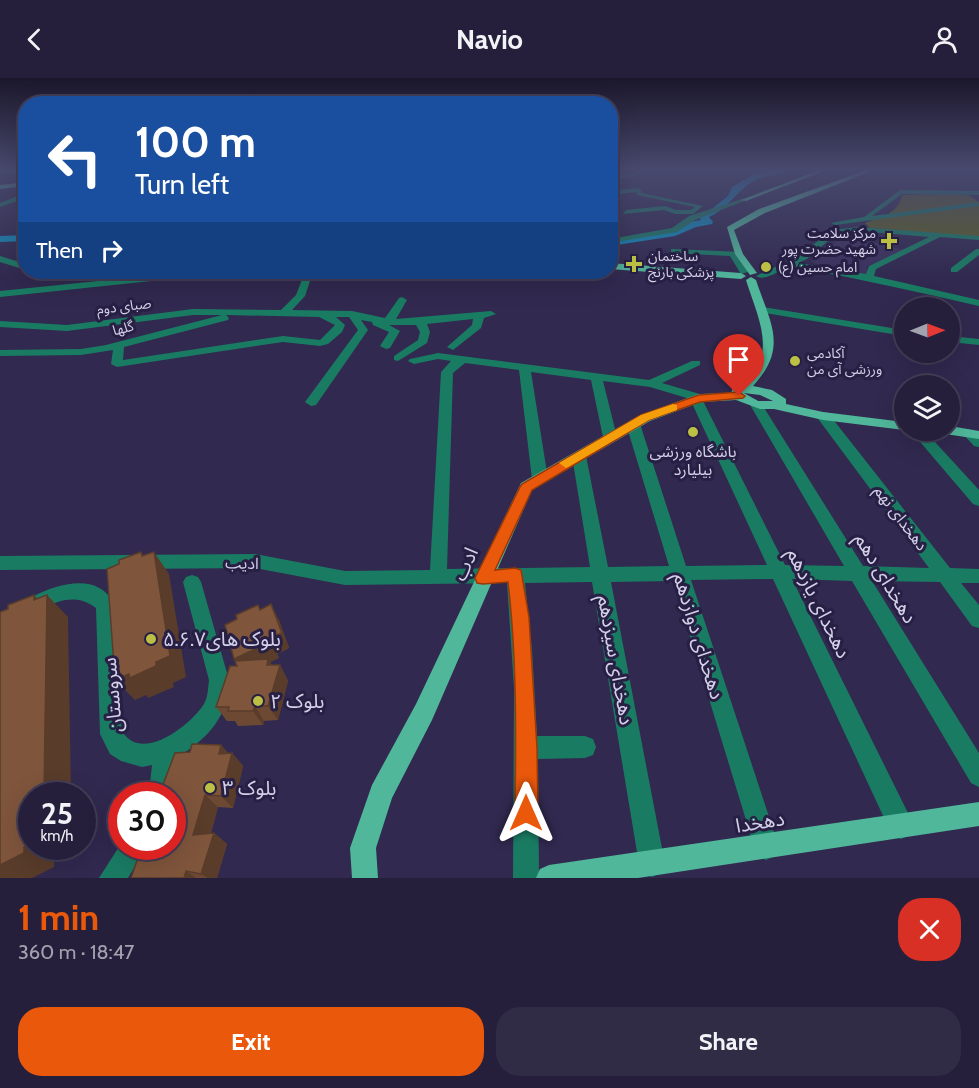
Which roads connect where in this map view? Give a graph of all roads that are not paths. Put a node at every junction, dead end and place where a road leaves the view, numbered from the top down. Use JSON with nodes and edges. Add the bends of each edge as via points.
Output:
{"nodes":[{"id":1,"x":697,"y":205,"type":"edge"},
{"id":2,"x":726,"y":205,"type":"edge"},
{"id":3,"x":781,"y":205,"type":"edge"},
{"id":4,"x":882,"y":205,"type":"edge"},
{"id":5,"x":967,"y":205,"type":"edge"},
{"id":6,"x":626,"y":212,"type":"dead end"},
{"id":7,"x":692,"y":215,"type":"junction"},
{"id":8,"x":866,"y":217,"type":"junction"},
{"id":9,"x":867,"y":230,"type":"junction"},
{"id":10,"x":834,"y":232,"type":"junction"},
{"id":11,"x":941,"y":234,"type":"junction"},
{"id":12,"x":618,"y":235,"type":"edge"},
{"id":13,"x":979,"y":238,"type":"edge"},
{"id":14,"x":625,"y":239,"type":"junction"},
{"id":15,"x":618,"y":240,"type":"edge"},
{"id":16,"x":674,"y":250,"type":"dead end"},
{"id":17,"x":979,"y":251,"type":"edge"},
{"id":18,"x":735,"y":254,"type":"junction"},
{"id":19,"x":0,"y":259,"type":"edge"},
{"id":20,"x":791,"y":264,"type":"junction"},
{"id":21,"x":18,"y":265,"type":"edge"},
{"id":22,"x":618,"y":267,"type":"edge"},
{"id":23,"x":954,"y":270,"type":"dead end"},
{"id":24,"x":752,"y":278,"type":"junction"},
{"id":25,"x":869,"y":278,"type":"junction"},
{"id":26,"x":146,"y":279,"type":"edge"},
{"id":27,"x":306,"y":279,"type":"edge"},
{"id":28,"x":137,"y":280,"type":"joint"},
{"id":29,"x":0,"y":294,"type":"edge"},
{"id":30,"x":402,"y":300,"type":"dead end"},
{"id":31,"x":979,"y":303,"type":"edge"},
{"id":32,"x":762,"y":310,"type":"junction"},
{"id":33,"x":250,"y":313,"type":"junction"},
{"id":34,"x":283,"y":314,"type":"junction"},
{"id":35,"x":352,"y":314,"type":"junction"},
{"id":36,"x":321,"y":315,"type":"junction"},
{"id":37,"x":371,"y":321,"type":"junction"},
{"id":38,"x":390,"y":321,"type":"junction"},
{"id":39,"x":420,"y":321,"type":"junction"},
{"id":40,"x":0,"y":324,"type":"edge"},
{"id":41,"x":894,"y":331,"type":"edge"},
{"id":42,"x":960,"y":340,"type":"edge"},
{"id":43,"x":979,"y":342,"type":"edge"},
{"id":44,"x":118,"y":344,"type":"junction"},
{"id":45,"x":387,"y":346,"type":"dead end"},
{"id":46,"x":453,"y":347,"type":"dead end"},
{"id":47,"x":0,"y":353,"type":"edge"},
{"id":48,"x":398,"y":358,"type":"dead end"},
{"id":49,"x":464,"y":359,"type":"junction"},
{"id":50,"x":414,"y":361,"type":"dead end"},
{"id":51,"x":696,"y":363,"type":"dead end"},
{"id":52,"x":525,"y":368,"type":"junction"},
{"id":53,"x":761,"y":371,"type":"junction"},
{"id":54,"x":596,"y":377,"type":"junction"},
{"id":55,"x":651,"y":384,"type":"junction"},
{"id":56,"x":760,"y":398,"type":"junction"},
{"id":57,"x":698,"y":399,"type":"junction"},
{"id":58,"x":311,"y":402,"type":"dead end"},
{"id":59,"x":823,"y":416,"type":"junction"},
{"id":60,"x":633,"y":424,"type":"junction"},
{"id":61,"x":894,"y":425,"type":"edge"},
{"id":62,"x":960,"y":433,"type":"edge"},
{"id":63,"x":610,"y":437,"type":"junction"},
{"id":64,"x":976,"y":437,"type":"edge"},
{"id":65,"x":926,"y":441,"type":"edge"},
{"id":66,"x":579,"y":456,"type":"junction"},
{"id":67,"x":540,"y":479,"type":"junction"},
{"id":68,"x":979,"y":500,"type":"edge"},
{"id":69,"x":0,"y":563,"type":"edge"},
{"id":70,"x":778,"y":572,"type":"junction"},
{"id":71,"x":857,"y":573,"type":"junction"},
{"id":72,"x":680,"y":574,"type":"junction"},
{"id":73,"x":515,"y":575,"type":"junction"},
{"id":74,"x":600,"y":575,"type":"junction"},
{"id":75,"x":945,"y":575,"type":"junction"},
{"id":76,"x":979,"y":576,"type":"edge"},
{"id":77,"x":438,"y":578,"type":"junction"},
{"id":78,"x":483,"y":578,"type":"junction"},
{"id":79,"x":192,"y":582,"type":"dead end"},
{"id":80,"x":979,"y":620,"type":"edge"},
{"id":81,"x":0,"y":634,"type":"edge"},
{"id":82,"x":585,"y":747,"type":"dead end"},
{"id":83,"x":526,"y":748,"type":"junction"},
{"id":84,"x":166,"y":750,"type":"junction"},
{"id":85,"x":979,"y":775,"type":"edge"},
{"id":86,"x":162,"y":782,"type":"edge"},
{"id":87,"x":979,"y":814,"type":"edge"},
{"id":88,"x":901,"y":826,"type":"junction"},
{"id":89,"x":766,"y":847,"type":"junction"},
{"id":90,"x":124,"y":860,"type":"edge"},
{"id":91,"x":652,"y":864,"type":"junction"},
{"id":92,"x":112,"y":878,"type":"edge"},
{"id":93,"x":365,"y":878,"type":"edge"},
{"id":94,"x":526,"y":878,"type":"edge"},
{"id":95,"x":549,"y":878,"type":"edge"}],
"edges":[{"from":1,"to":7,"type":"street","via":[[700,206]]},
{"from":2,"to":7,"type":"street"},
{"from":3,"to":18,"type":"main road","via":[[730,229]]},
{"from":4,"to":8,"type":"street"},
{"from":5,"to":8,"type":"street"},
{"from":6,"to":7,"type":"street","via":[[665,208]]},
{"from":7,"to":14,"type":"street","via":[[674,230]]},
{"from":8,"to":9,"type":"street","via":[[860,221]]},
{"from":8,"to":10,"type":"street","via":[[833,223]]},
{"from":9,"to":10,"type":"street"},
{"from":9,"to":11,"type":"street"},
{"from":10,"to":20,"type":"street"},
{"from":11,"to":13,"type":"street"},
{"from":11,"to":25,"type":"street","via":[[872,268]]},
{"from":12,"to":14,"type":"street"},
{"from":14,"to":15,"type":"street"},
{"from":16,"to":18,"type":"street"},
{"from":17,"to":23,"type":"street"},
{"from":18,"to":24,"type":"street"},
{"from":19,"to":21,"type":"street"},
{"from":20,"to":24,"type":"street"},
{"from":20,"to":25,"type":"street"},
{"from":22,"to":24,"type":"main road"},
{"from":24,"to":32,"type":"main road"},
{"from":25,"to":31,"type":"street"},
{"from":26,"to":28,"type":"street"},
{"from":27,"to":34,"type":"street","via":[[300,296]]},
{"from":28,"to":29,"type":"street"},
{"from":30,"to":38,"type":"street"},
{"from":32,"to":41,"type":"street"},
{"from":32,"to":53,"type":"main road","via":[[770,339]]},
{"from":33,"to":34,"type":"street"},
{"from":33,"to":40,"type":"street","name":"صبای دوم","via":[[194,312],[67,328]]},
{"from":33,"to":44,"type":"street","name":"گلها"},
{"from":34,"to":36,"type":"street"},
{"from":35,"to":36,"type":"street"},
{"from":35,"to":37,"type":"street"},
{"from":35,"to":58,"type":"street","via":[[363,330]]},
{"from":36,"to":44,"type":"street","via":[[340,326],[322,342],[283,339],[117,364]]},
{"from":37,"to":38,"type":"street"},
{"from":37,"to":45,"type":"street","via":[[395,331]]},
{"from":38,"to":39,"type":"street"},
{"from":39,"to":46,"type":"street","via":[[485,314]]},
{"from":39,"to":48,"type":"street","via":[[423,341]]},
{"from":42,"to":43,"type":"street"},
{"from":44,"to":47,"type":"street","name":"گلها","via":[[81,352]]},
{"from":49,"to":50,"type":"street","via":[[438,356]]},
{"from":49,"to":52,"type":"street"},
{"from":49,"to":77,"type":"street","via":[[447,372]]},
{"from":51,"to":55,"type":"street"},
{"from":52,"to":54,"type":"street"},
{"from":52,"to":67,"type":"street"},
{"from":53,"to":56,"type":"main road"},
{"from":53,"to":56,"type":"main road"},
{"from":54,"to":55,"type":"street"},
{"from":54,"to":63,"type":"street"},
{"from":55,"to":57,"type":"street"},
{"from":56,"to":57,"type":"main road","name":"ادب"},
{"from":56,"to":59,"type":"main road","name":"ادب"},
{"from":56,"to":71,"type":"street","name":"دهخدای دهم"},
{"from":57,"to":60,"type":"main road","name":"ادب"},
{"from":57,"to":70,"type":"street","name":"دهخدای یازدهم"},
{"from":59,"to":61,"type":"main road"},
{"from":59,"to":75,"type":"street","name":"دهخدای نهم"},
{"from":60,"to":63,"type":"main road","name":"ادب"},
{"from":60,"to":72,"type":"street","name":"دهخدای دوازدهم"},
{"from":62,"to":64,"type":"main road"},
{"from":63,"to":66,"type":"main road","name":"ادب"},
{"from":65,"to":68,"type":"street"},
{"from":66,"to":67,"type":"main road","name":"ادب"},
{"from":66,"to":74,"type":"street","name":"دهخدای سیزدهم"},
{"from":67,"to":78,"type":"main road","name":"ادب","via":[[526,487]]},
{"from":69,"to":77,"type":"street","name":"ادیب","via":[[255,561],[345,578]]},
{"from":70,"to":71,"type":"street","name":"ادیب"},
{"from":70,"to":72,"type":"street","name":"ادیب"},
{"from":70,"to":88,"type":"street","name":"دهخدای یازدهم"},
{"from":71,"to":75,"type":"street","name":"ادیب"},
{"from":71,"to":85,"type":"street","name":"دهخدای دهم"},
{"from":72,"to":74,"type":"street","name":"ادیب"},
{"from":72,"to":89,"type":"street","name":"دهخدای دوازدهم"},
{"from":73,"to":74,"type":"street","name":"ادیب"},
{"from":73,"to":78,"type":"street","name":"ادیب"},
{"from":73,"to":83,"type":"street","via":[[521,617]]},
{"from":74,"to":91,"type":"street","name":"دهخدای سیزدهم"},
{"from":75,"to":76,"type":"street","name":"ادیب"},
{"from":75,"to":80,"type":"street","name":"دهخدای نهم"},
{"from":77,"to":78,"type":"street","name":"ادیب"},
{"from":78,"to":93,"type":"main road","name":"ادب","via":[[424,712],[381,794],[363,848]]},
{"from":79,"to":84,"type":"street","name":"سروستان","via":[[219,680],[218,694],[201,727]]},
{"from":81,"to":84,"type":"street","name":"سروستان","via":[[15,617],[51,596],[85,591],[97,595],[105,604],[111,734],[118,746],[131,753],[147,755]]},
{"from":82,"to":83,"type":"street"},
{"from":83,"to":94,"type":"street"},
{"from":84,"to":86,"type":"street"},
{"from":87,"to":88,"type":"main road","name":"دهخدا"},
{"from":88,"to":89,"type":"main road","name":"دهخدا"},
{"from":89,"to":91,"type":"main road","name":"دهخدا"},
{"from":90,"to":92,"type":"street"},
{"from":91,"to":95,"type":"main road","name":"دهخدا"}]}
